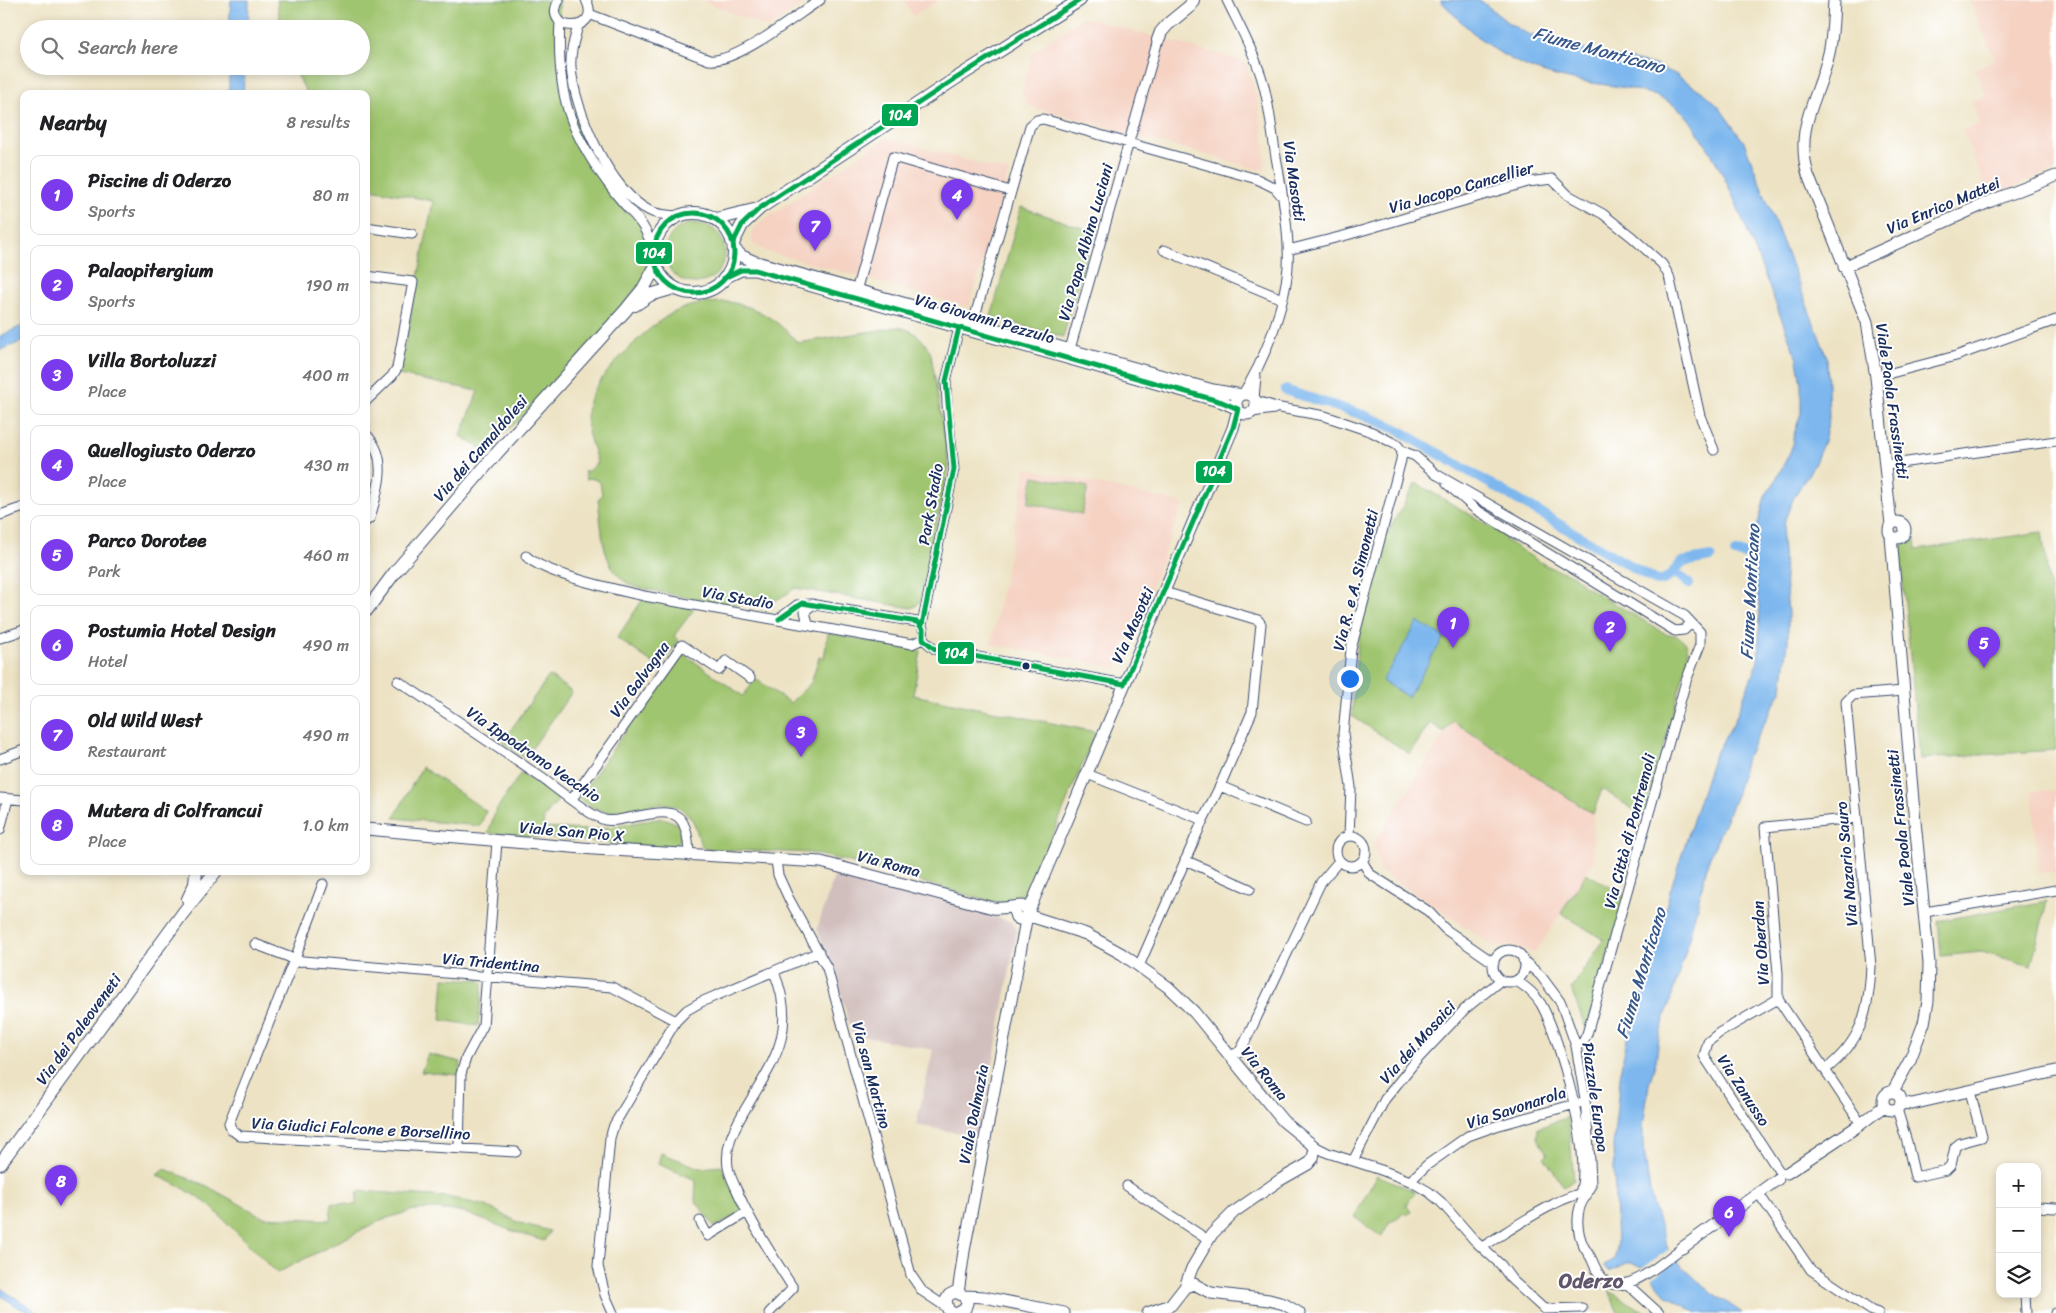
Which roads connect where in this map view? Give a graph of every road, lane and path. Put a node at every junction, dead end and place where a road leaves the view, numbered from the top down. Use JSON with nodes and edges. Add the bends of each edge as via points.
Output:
{"nodes":[{"id":1,"x":559,"y":0,"type":"edge"},
{"id":2,"x":586,"y":0,"type":"edge"},
{"id":3,"x":820,"y":0,"type":"edge"},
{"id":4,"x":1080,"y":0,"type":"edge"},
{"id":5,"x":1193,"y":0,"type":"edge"},
{"id":6,"x":1227,"y":0,"type":"edge"},
{"id":7,"x":1834,"y":0,"type":"edge"},
{"id":8,"x":588,"y":14,"type":"junction"},
{"id":9,"x":560,"y":21,"type":"junction"},
{"id":10,"x":578,"y":26,"type":"junction"},
{"id":11,"x":1158,"y":40,"type":"joint"},
{"id":12,"x":1129,"y":143,"type":"junction"},
{"id":13,"x":1278,"y":167,"type":"junction"},
{"id":14,"x":2056,"y":176,"type":"edge"},
{"id":15,"x":1256,"y":179,"type":"junction"},
{"id":16,"x":1010,"y":191,"type":"junction"},
{"id":17,"x":1281,"y":195,"type":"junction"},
{"id":18,"x":760,"y":208,"type":"junction"},
{"id":19,"x":677,"y":216,"type":"junction"},
{"id":20,"x":716,"y":219,"type":"junction"},
{"id":21,"x":370,"y":228,"type":"edge"},
{"id":22,"x":412,"y":234,"type":"dead end"},
{"id":23,"x":733,"y":246,"type":"junction"},
{"id":24,"x":653,"y":250,"type":"junction"},
{"id":25,"x":1164,"y":250,"type":"dead end"},
{"id":26,"x":1288,"y":250,"type":"junction"},
{"id":27,"x":656,"y":266,"type":"junction"},
{"id":28,"x":1844,"y":267,"type":"junction"},
{"id":29,"x":370,"y":277,"type":"edge"},
{"id":30,"x":724,"y":278,"type":"junction"},
{"id":31,"x":674,"y":288,"type":"junction"},
{"id":32,"x":855,"y":294,"type":"junction"},
{"id":33,"x":1282,"y":299,"type":"junction"},
{"id":34,"x":624,"y":312,"type":"junction"},
{"id":35,"x":2056,"y":320,"type":"edge"},
{"id":36,"x":973,"y":323,"type":"junction"},
{"id":37,"x":959,"y":328,"type":"junction"},
{"id":38,"x":1068,"y":354,"type":"junction"},
{"id":39,"x":1257,"y":370,"type":"junction"},
{"id":40,"x":1876,"y":377,"type":"junction"},
{"id":41,"x":1242,"y":395,"type":"junction"},
{"id":42,"x":370,"y":397,"type":"edge"},
{"id":43,"x":1250,"y":407,"type":"junction"},
{"id":44,"x":370,"y":440,"type":"edge"},
{"id":45,"x":2056,"y":441,"type":"edge"},
{"id":46,"x":1714,"y":450,"type":"dead end"},
{"id":47,"x":1402,"y":451,"type":"junction"},
{"id":48,"x":1886,"y":465,"type":"junction"},
{"id":49,"x":1434,"y":473,"type":"junction"},
{"id":50,"x":1489,"y":504,"type":"junction"},
{"id":51,"x":20,"y":508,"type":"edge"},
{"id":52,"x":1478,"y":511,"type":"junction"},
{"id":53,"x":0,"y":515,"type":"edge"},
{"id":54,"x":370,"y":518,"type":"edge"},
{"id":55,"x":1569,"y":549,"type":"junction"},
{"id":56,"x":526,"y":556,"type":"dead end"},
{"id":57,"x":1559,"y":565,"type":"junction"},
{"id":58,"x":1164,"y":592,"type":"junction"},
{"id":59,"x":813,"y":604,"type":"junction"},
{"id":60,"x":370,"y":606,"type":"edge"},
{"id":61,"x":778,"y":619,"type":"junction"},
{"id":62,"x":1690,"y":624,"type":"junction"},
{"id":63,"x":808,"y":625,"type":"junction"},
{"id":64,"x":922,"y":625,"type":"junction"},
{"id":65,"x":20,"y":631,"type":"edge"},
{"id":66,"x":0,"y":638,"type":"edge"},
{"id":67,"x":923,"y":639,"type":"junction"},
{"id":68,"x":750,"y":678,"type":"dead end"},
{"id":69,"x":398,"y":680,"type":"dead end"},
{"id":70,"x":1124,"y":684,"type":"junction"},
{"id":71,"x":1904,"y":691,"type":"junction"},
{"id":72,"x":20,"y":752,"type":"edge"},
{"id":73,"x":0,"y":759,"type":"edge"},
{"id":74,"x":1087,"y":774,"type":"junction"},
{"id":75,"x":1220,"y":786,"type":"junction"},
{"id":76,"x":4,"y":799,"type":"edge"},
{"id":77,"x":572,"y":799,"type":"junction"},
{"id":78,"x":20,"y":800,"type":"edge"},
{"id":79,"x":1857,"y":818,"type":"junction"},
{"id":80,"x":1203,"y":820,"type":"junction"},
{"id":81,"x":1306,"y":822,"type":"dead end"},
{"id":82,"x":370,"y":829,"type":"edge"},
{"id":83,"x":0,"y":830,"type":"edge"},
{"id":84,"x":1349,"y":836,"type":"junction"},
{"id":85,"x":497,"y":841,"type":"junction"},
{"id":86,"x":689,"y":856,"type":"junction"},
{"id":87,"x":776,"y":860,"type":"junction"},
{"id":88,"x":1185,"y":860,"type":"junction"},
{"id":89,"x":1339,"y":861,"type":"junction"},
{"id":90,"x":1362,"y":861,"type":"junction"},
{"id":91,"x":196,"y":875,"type":"edge"},
{"id":92,"x":213,"y":875,"type":"edge"},
{"id":93,"x":323,"y":884,"type":"dead end"},
{"id":94,"x":1250,"y":889,"type":"dead end"},
{"id":95,"x":2056,"y":890,"type":"edge"},
{"id":96,"x":1925,"y":912,"type":"junction"},
{"id":97,"x":183,"y":913,"type":"junction"},
{"id":98,"x":1021,"y":913,"type":"junction"},
{"id":99,"x":256,"y":944,"type":"dead end"},
{"id":100,"x":819,"y":952,"type":"junction"},
{"id":101,"x":1523,"y":960,"type":"junction"},
{"id":102,"x":296,"y":962,"type":"junction"},
{"id":103,"x":1494,"y":963,"type":"junction"},
{"id":104,"x":1139,"y":966,"type":"junction"},
{"id":105,"x":774,"y":972,"type":"junction"},
{"id":106,"x":487,"y":976,"type":"junction"},
{"id":107,"x":1501,"y":980,"type":"junction"},
{"id":108,"x":1516,"y":980,"type":"junction"},
{"id":109,"x":1778,"y":999,"type":"junction"},
{"id":110,"x":676,"y":1021,"type":"junction"},
{"id":111,"x":1576,"y":1046,"type":"junction"},
{"id":112,"x":1231,"y":1056,"type":"junction"},
{"id":113,"x":1825,"y":1070,"type":"junction"},
{"id":114,"x":2056,"y":1071,"type":"edge"},
{"id":115,"x":1894,"y":1091,"type":"junction"},
{"id":116,"x":1970,"y":1091,"type":"junction"},
{"id":117,"x":1585,"y":1098,"type":"junction"},
{"id":118,"x":1573,"y":1100,"type":"junction"},
{"id":119,"x":1884,"y":1106,"type":"junction"},
{"id":120,"x":1899,"y":1106,"type":"junction"},
{"id":121,"x":1861,"y":1124,"type":"junction"},
{"id":122,"x":1314,"y":1146,"type":"junction"},
{"id":123,"x":459,"y":1148,"type":"junction"},
{"id":124,"x":516,"y":1152,"type":"dead end"},
{"id":125,"x":1333,"y":1154,"type":"junction"},
{"id":126,"x":1353,"y":1160,"type":"junction"},
{"id":127,"x":0,"y":1164,"type":"edge"},
{"id":128,"x":1308,"y":1164,"type":"junction"},
{"id":129,"x":1781,"y":1174,"type":"junction"},
{"id":130,"x":1410,"y":1181,"type":"junction"},
{"id":131,"x":1128,"y":1186,"type":"dead end"},
{"id":132,"x":1759,"y":1194,"type":"junction"},
{"id":133,"x":1582,"y":1195,"type":"junction"},
{"id":134,"x":2041,"y":1207,"type":"edge"},
{"id":135,"x":2056,"y":1208,"type":"edge"},
{"id":136,"x":747,"y":1212,"type":"junction"},
{"id":137,"x":700,"y":1221,"type":"dead end"},
{"id":138,"x":1208,"y":1240,"type":"junction"},
{"id":139,"x":1482,"y":1246,"type":"junction"},
{"id":140,"x":1682,"y":1248,"type":"joint"},
{"id":141,"x":1195,"y":1262,"type":"junction"},
{"id":142,"x":1626,"y":1283,"type":"junction"},
{"id":143,"x":1185,"y":1286,"type":"junction"},
{"id":144,"x":1197,"y":1286,"type":"junction"},
{"id":145,"x":961,"y":1295,"type":"junction"},
{"id":146,"x":2025,"y":1298,"type":"edge"},
{"id":147,"x":949,"y":1306,"type":"edge"},
{"id":148,"x":1582,"y":1308,"type":"dead end"},
{"id":149,"x":613,"y":1313,"type":"edge"},
{"id":150,"x":769,"y":1313,"type":"edge"},
{"id":151,"x":958,"y":1313,"type":"edge"},
{"id":152,"x":1064,"y":1313,"type":"edge"},
{"id":153,"x":1148,"y":1313,"type":"edge"},
{"id":154,"x":1299,"y":1313,"type":"edge"},
{"id":155,"x":1659,"y":1313,"type":"edge"},
{"id":156,"x":1878,"y":1313,"type":"edge"},
{"id":157,"x":2026,"y":1313,"type":"edge"}],
"edges":[{"from":1,"to":9,"type":"street","via":[[556,13]]},
{"from":2,"to":8,"type":"street"},
{"from":3,"to":8,"type":"street","via":[[743,50],[716,61]]},
{"from":4,"to":18,"type":"main road"},
{"from":5,"to":11,"type":"main road","via":[[1161,32]]},
{"from":6,"to":13,"type":"street","name":"Via Masotti","via":[[1264,84]]},
{"from":7,"to":28,"type":"street","name":"Viale Paola Frassinetti","via":[[1829,54],[1802,142],[1808,175]]},
{"from":8,"to":10,"type":"street"},
{"from":9,"to":10,"type":"street","via":[[568,26]]},
{"from":9,"to":24,"type":"street","via":[[559,70],[574,129],[588,156],[640,220]]},
{"from":10,"to":19,"type":"street","via":[[571,52],[574,89],[585,126],[623,187],[640,205],[651,211]]},
{"from":11,"to":12,"type":"street","name":"Via Papa Albino Luciani"},
{"from":12,"to":15,"type":"street"},
{"from":12,"to":16,"type":"street","via":[[1037,120],[1030,126]]},
{"from":12,"to":38,"type":"street","name":"Via Papa Albino Luciani"},
{"from":13,"to":15,"type":"street","via":[[1268,177]]},
{"from":13,"to":17,"type":"street","name":"Via Masotti"},
{"from":14,"to":28,"type":"street","name":"Via Enrico Mattei","via":[[1991,201]]},
{"from":15,"to":17,"type":"street","via":[[1275,188]]},
{"from":16,"to":32,"type":"street","via":[[893,157]]},
{"from":16,"to":36,"type":"street"},
{"from":17,"to":26,"type":"street","name":"Via Masotti"},
{"from":18,"to":20,"type":"main road"},
{"from":18,"to":23,"type":"main road","via":[[742,225]]},
{"from":19,"to":20,"type":"main road","via":[[697,212]]},
{"from":19,"to":24,"type":"main road","via":[[660,230]]},
{"from":20,"to":23,"type":"main road","via":[[724,225]]},
{"from":21,"to":22,"type":"street"},
{"from":23,"to":30,"type":"main road","via":[[733,262]]},
{"from":23,"to":32,"type":"street","name":"Via Giovanni Pezzulo","via":[[742,256],[753,261]]},
{"from":24,"to":27,"type":"main road"},
{"from":25,"to":33,"type":"street"},
{"from":26,"to":33,"type":"street","name":"Via Masotti"},
{"from":26,"to":46,"type":"street","name":"Via Jacopo Cancellier","via":[[1494,191],[1552,179],[1568,195],[1614,221],[1662,264],[1669,276],[1700,416]]},
{"from":27,"to":31,"type":"main road"},
{"from":27,"to":34,"type":"main road","name":"Via dei Camaldolesi"},
{"from":28,"to":40,"type":"street","name":"Viale Paola Frassinetti","via":[[1867,322]]},
{"from":29,"to":42,"type":"street","via":[[412,282],[397,368]]},
{"from":30,"to":31,"type":"main road","via":[[710,290],[698,293]]},
{"from":30,"to":32,"type":"street","name":"Via Giovanni Pezzulo","via":[[748,269]]},
{"from":31,"to":34,"type":"main road","name":"Via dei Camaldolesi","via":[[650,295]]},
{"from":32,"to":36,"type":"street","name":"Via Giovanni Pezzulo"},
{"from":32,"to":37,"type":"street","name":"Via Giovanni Pezzulo"},
{"from":33,"to":39,"type":"street","name":"Via Masotti"},
{"from":34,"to":60,"type":"main road","name":"Via dei Camaldolesi","via":[[496,454]]},
{"from":35,"to":40,"type":"street","via":[[1956,356]]},
{"from":36,"to":38,"type":"street","name":"Via Giovanni Pezzulo"},
{"from":37,"to":38,"type":"street","name":"Via Giovanni Pezzulo"},
{"from":37,"to":64,"type":"street","name":"Park Stadio","via":[[946,381],[954,469]]},
{"from":38,"to":41,"type":"street","name":"Via Giovanni Pezzulo"},
{"from":38,"to":43,"type":"street","name":"Via Giovanni Pezzulo","via":[[1222,402]]},
{"from":39,"to":41,"type":"street","name":"Via Masotti"},
{"from":39,"to":43,"type":"street","name":"Via Masotti"},
{"from":40,"to":48,"type":"street","name":"Viale Paola Frassinetti"},
{"from":41,"to":43,"type":"street","name":"Via Giovanni Pezzulo","via":[[1249,394]]},
{"from":43,"to":47,"type":"street","name":"Via Città di Pontremoli","via":[[1280,408],[1325,416],[1372,432]]},
{"from":43,"to":58,"type":"street","name":"Via Masotti","via":[[1233,428]]},
{"from":44,"to":54,"type":"street","via":[[376,448],[381,470]]},
{"from":45,"to":48,"type":"street"},
{"from":47,"to":49,"type":"street","name":"Via Città di Pontremoli","via":[[1415,456]]},
{"from":47,"to":84,"type":"street","name":"Via R. e A. Simonetti","via":[[1351,649],[1343,734],[1351,787]]},
{"from":48,"to":71,"type":"street","name":"Viale Paola Frassinetti","via":[[1895,530],[1893,556]]},
{"from":49,"to":50,"type":"street","name":"Via Città di Pontremoli"},
{"from":49,"to":52,"type":"street","name":"Via Città di Pontremoli"},
{"from":50,"to":52,"type":"street"},
{"from":50,"to":55,"type":"street","name":"Via Città di Pontremoli"},
{"from":51,"to":53,"type":"street"},
{"from":52,"to":57,"type":"street","name":"Via Città di Pontremoli"},
{"from":55,"to":57,"type":"street"},
{"from":55,"to":62,"type":"street","name":"Via Città di Pontremoli","via":[[1685,616]]},
{"from":56,"to":61,"type":"street","name":"Via Stadio","via":[[557,572],[602,586]]},
{"from":57,"to":62,"type":"street","name":"Via Città di Pontremoli","via":[[1674,630],[1684,630]]},
{"from":58,"to":70,"type":"street","name":"Via Masotti"},
{"from":58,"to":75,"type":"street","via":[[1258,620],[1261,624],[1252,712]]},
{"from":59,"to":61,"type":"street","via":[[797,605]]},
{"from":59,"to":63,"type":"street","via":[[805,611]]},
{"from":59,"to":64,"type":"street"},
{"from":61,"to":63,"type":"street","name":"Via Stadio"},
{"from":62,"to":111,"type":"street","name":"Via Città di Pontremoli","via":[[1700,632],[1700,645],[1686,682],[1587,1034]]},
{"from":63,"to":67,"type":"street","name":"Via Stadio","via":[[912,644]]},
{"from":64,"to":67,"type":"street","name":"Park Stadio"},
{"from":65,"to":66,"type":"street"},
{"from":67,"to":70,"type":"street","via":[[935,649]]},
{"from":68,"to":77,"type":"street","name":"Via Galvagna","via":[[726,662],[719,670],[682,645]]},
{"from":69,"to":77,"type":"street","name":"Via Ippodromo Vecchio"},
{"from":70,"to":74,"type":"street","name":"Via Masotti"},
{"from":71,"to":79,"type":"street","name":"Via Nazario Sauro","via":[[1853,695],[1846,702]]},
{"from":71,"to":96,"type":"street","name":"Viale Paola Frassinetti"},
{"from":72,"to":73,"type":"street"},
{"from":74,"to":80,"type":"street"},
{"from":74,"to":98,"type":"street","name":"Via Masotti","via":[[1036,890]]},
{"from":75,"to":80,"type":"street"},
{"from":75,"to":81,"type":"street"},
{"from":76,"to":78,"type":"street"},
{"from":76,"to":83,"type":"street"},
{"from":77,"to":86,"type":"street","name":"Via Ippodromo Vecchio","via":[[604,820],[670,812],[685,824]]},
{"from":79,"to":109,"type":"street","name":"Via Oberdan","via":[[1765,827]]},
{"from":79,"to":113,"type":"street","name":"Via Nazario Sauro","via":[[1871,966],[1870,988],[1866,1010],[1850,1048]]},
{"from":80,"to":88,"type":"street"},
{"from":82,"to":85,"type":"street","name":"Viale San Pio X"},
{"from":84,"to":89,"type":"street","via":[[1338,844],[1336,853]]},
{"from":84,"to":90,"type":"street","via":[[1364,844],[1366,853]]},
{"from":85,"to":86,"type":"street","name":"Viale San Pio X"},
{"from":85,"to":106,"type":"street"},
{"from":86,"to":87,"type":"street","name":"Viale San Pio X"},
{"from":87,"to":98,"type":"street","name":"Via Roma","via":[[821,862]]},
{"from":87,"to":100,"type":"street","name":"Via san Martino","via":[[778,876]]},
{"from":88,"to":94,"type":"street"},
{"from":88,"to":104,"type":"street"},
{"from":89,"to":90,"type":"street","via":[[1348,866]]},
{"from":89,"to":112,"type":"street","via":[[1321,882],[1246,1040]]},
{"from":90,"to":103,"type":"street","via":[[1370,874],[1428,911],[1444,929]]},
{"from":91,"to":97,"type":"main road","name":"Via dei Paleoveneti"},
{"from":92,"to":97,"type":"main road","name":"Via dei Paleoveneti"},
{"from":93,"to":102,"type":"street","name":"Via Giudici Falcone e Borsellino"},
{"from":95,"to":96,"type":"street"},
{"from":96,"to":115,"type":"street","name":"Viale Paola Frassinetti","via":[[1930,962],[1928,1001],[1918,1040]]},
{"from":97,"to":127,"type":"main road","name":"Via dei Paleoveneti"},
{"from":98,"to":104,"type":"street","name":"Via Roma","via":[[1086,934]]},
{"from":98,"to":145,"type":"street","name":"Viale Dalmazia","via":[[1022,942],[966,1241]]},
{"from":99,"to":102,"type":"street"},
{"from":100,"to":105,"type":"street"},
{"from":100,"to":147,"type":"street","name":"Via san Martino","via":[[827,968],[911,1275],[922,1291]]},
{"from":101,"to":103,"type":"street","name":"Piazzale Europa","via":[[1517,953],[1507,951]]},
{"from":101,"to":108,"type":"street","via":[[1525,969]]},
{"from":101,"to":111,"type":"street","name":"Piazzale Europa","via":[[1541,976],[1561,1003]]},
{"from":102,"to":106,"type":"street","name":"Via Tridentina"},
{"from":102,"to":123,"type":"street","name":"Via Giudici Falcone e Borsellino","via":[[292,965],[229,1123],[232,1130],[240,1136]]},
{"from":103,"to":107,"type":"street","via":[[1495,973]]},
{"from":104,"to":112,"type":"street","name":"Via Roma","via":[[1194,1012]]},
{"from":105,"to":110,"type":"street","via":[[693,1006]]},
{"from":105,"to":136,"type":"street","via":[[783,999],[784,1033],[775,1059],[734,1130],[728,1153],[732,1179]]},
{"from":106,"to":110,"type":"street","name":"Via Tridentina","via":[[612,987]]},
{"from":106,"to":123,"type":"street","via":[[483,1026],[466,1058],[462,1074]]},
{"from":107,"to":108,"type":"street"},
{"from":107,"to":126,"type":"street","name":"Via dei Mosaici","via":[[1465,1009],[1415,1062],[1385,1099]]},
{"from":108,"to":118,"type":"street","via":[[1532,991],[1547,1016]]},
{"from":109,"to":113,"type":"street","name":"Via Oberdan"},
{"from":109,"to":129,"type":"street","name":"Via Zanusso","via":[[1719,1033],[1708,1042],[1704,1056]]},
{"from":110,"to":149,"type":"street","via":[[614,1125],[610,1138],[598,1255],[600,1280]]},
{"from":111,"to":117,"type":"street","name":"Piazzale Europa"},
{"from":112,"to":122,"type":"street","name":"Via Roma","via":[[1283,1121]]},
{"from":113,"to":121,"type":"street","name":"Via Oberdan"},
{"from":114,"to":116,"type":"street"},
{"from":115,"to":119,"type":"street","via":[[1885,1094]]},
{"from":115,"to":120,"type":"street","via":[[1901,1097]]},
{"from":116,"to":120,"type":"street"},
{"from":116,"to":120,"type":"street","via":[[1982,1137],[1955,1147],[1952,1165],[1946,1170],[1916,1177]]},
{"from":117,"to":118,"type":"street","name":"Via Savonarola"},
{"from":117,"to":133,"type":"street","name":"Piazzale Europa","via":[[1591,1180],[1589,1190]]},
{"from":118,"to":130,"type":"street","name":"Via Savonarola","via":[[1474,1134],[1427,1165]]},
{"from":118,"to":133,"type":"street","via":[[1583,1172]]},
{"from":119,"to":120,"type":"street","via":[[1888,1109]]},
{"from":119,"to":121,"type":"street"},
{"from":121,"to":129,"type":"street"},
{"from":122,"to":125,"type":"street","name":"Via Roma"},
{"from":122,"to":128,"type":"street","via":[[1314,1154]]},
{"from":123,"to":124,"type":"street","name":"Via Giudici Falcone e Borsellino"},
{"from":125,"to":126,"type":"street","name":"Via Roma"},
{"from":125,"to":128,"type":"street"},
{"from":126,"to":130,"type":"street","name":"Via Roma"},
{"from":128,"to":138,"type":"street","via":[[1234,1212]]},
{"from":129,"to":132,"type":"street"},
{"from":130,"to":139,"type":"street","name":"Via Roma","via":[[1441,1202]]},
{"from":131,"to":138,"type":"street"},
{"from":132,"to":140,"type":"street"},
{"from":132,"to":156,"type":"street","via":[[1810,1270]]},
{"from":133,"to":139,"type":"street","via":[[1552,1204]]},
{"from":133,"to":142,"type":"street","via":[[1578,1222],[1584,1247],[1604,1280],[1613,1284]]},
{"from":134,"to":135,"type":"street"},
{"from":136,"to":137,"type":"street","via":[[708,1236]]},
{"from":136,"to":150,"type":"street","via":[[792,1288]]},
{"from":138,"to":141,"type":"street"},
{"from":139,"to":148,"type":"street","name":"Via Roma","via":[[1544,1309]]},
{"from":140,"to":142,"type":"street","via":[[1639,1278]]},
{"from":141,"to":143,"type":"street"},
{"from":141,"to":144,"type":"street"},
{"from":142,"to":155,"type":"street"},
{"from":143,"to":144,"type":"street"},
{"from":143,"to":153,"type":"street","via":[[1171,1305]]},
{"from":144,"to":154,"type":"street","via":[[1218,1294],[1269,1300]]},
{"from":145,"to":147,"type":"street","via":[[952,1293]]},
{"from":145,"to":151,"type":"street","name":"Viale Dalmazia","via":[[966,1306]]},
{"from":145,"to":152,"type":"street"},
{"from":146,"to":157,"type":"street"}]}
